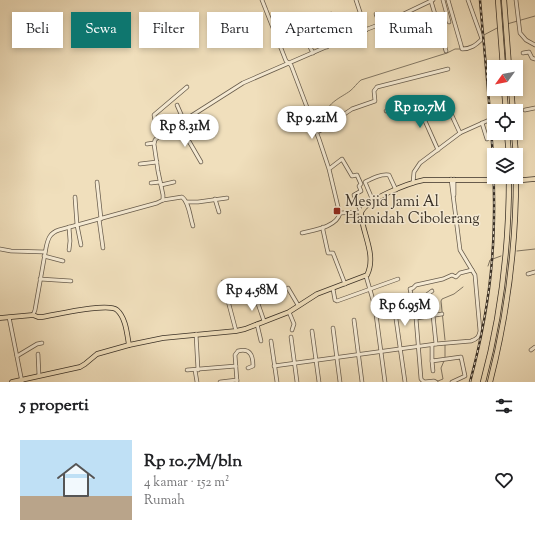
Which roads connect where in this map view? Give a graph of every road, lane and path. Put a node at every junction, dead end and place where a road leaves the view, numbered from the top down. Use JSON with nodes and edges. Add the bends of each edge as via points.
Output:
{"nodes":[{"id":1,"x":262,"y":0,"type":"edge"},
{"id":2,"x":356,"y":0,"type":"edge"},
{"id":3,"x":432,"y":0,"type":"edge"},
{"id":4,"x":443,"y":0,"type":"edge"},
{"id":5,"x":448,"y":0,"type":"edge"},
{"id":6,"x":468,"y":0,"type":"edge"},
{"id":7,"x":498,"y":0,"type":"edge"},
{"id":8,"x":504,"y":0,"type":"edge"},
{"id":9,"x":516,"y":0,"type":"edge"},
{"id":10,"x":360,"y":12,"type":"edge"},
{"id":11,"x":407,"y":12,"type":"edge"},
{"id":12,"x":449,"y":22,"type":"dead end"},
{"id":13,"x":535,"y":45,"type":"edge"},
{"id":14,"x":310,"y":48,"type":"edge"},
{"id":15,"x":325,"y":48,"type":"edge"},
{"id":16,"x":446,"y":51,"type":"dead end"},
{"id":17,"x":313,"y":53,"type":"junction"},
{"id":18,"x":523,"y":53,"type":"dead end"},
{"id":19,"x":535,"y":59,"type":"edge"},
{"id":20,"x":502,"y":60,"type":"edge"},
{"id":21,"x":508,"y":60,"type":"edge"},
{"id":22,"x":288,"y":63,"type":"junction"},
{"id":23,"x":448,"y":69,"type":"dead end"},
{"id":24,"x":187,"y":87,"type":"dead end"},
{"id":25,"x":177,"y":105,"type":"dead end"},
{"id":26,"x":447,"y":105,"type":"dead end"},
{"id":27,"x":535,"y":108,"type":"edge"},
{"id":28,"x":525,"y":110,"type":"dead end"},
{"id":29,"x":386,"y":111,"type":"dead end"},
{"id":30,"x":184,"y":121,"type":"junction"},
{"id":31,"x":487,"y":121,"type":"edge"},
{"id":32,"x":482,"y":123,"type":"junction"},
{"id":33,"x":179,"y":124,"type":"junction"},
{"id":34,"x":317,"y":132,"type":"junction"},
{"id":35,"x":460,"y":133,"type":"junction"},
{"id":36,"x":158,"y":137,"type":"junction"},
{"id":37,"x":487,"y":140,"type":"dead end"},
{"id":38,"x":154,"y":143,"type":"junction"},
{"id":39,"x":147,"y":144,"type":"dead end"},
{"id":40,"x":438,"y":150,"type":"junction"},
{"id":41,"x":156,"y":162,"type":"junction"},
{"id":42,"x":201,"y":162,"type":"dead end"},
{"id":43,"x":140,"y":164,"type":"dead end"},
{"id":44,"x":329,"y":169,"type":"junction"},
{"id":45,"x":453,"y":179,"type":"junction"},
{"id":46,"x":535,"y":180,"type":"edge"},
{"id":47,"x":96,"y":182,"type":"dead end"},
{"id":48,"x":174,"y":182,"type":"dead end"},
{"id":49,"x":365,"y":182,"type":"junction"},
{"id":50,"x":151,"y":183,"type":"dead end"},
{"id":51,"x":412,"y":183,"type":"junction"},
{"id":52,"x":161,"y":184,"type":"junction"},
{"id":53,"x":361,"y":184,"type":"junction"},
{"id":54,"x":509,"y":184,"type":"edge"},
{"id":55,"x":516,"y":184,"type":"edge"},
{"id":56,"x":396,"y":190,"type":"junction"},
{"id":57,"x":75,"y":197,"type":"dead end"},
{"id":58,"x":227,"y":198,"type":"dead end"},
{"id":59,"x":163,"y":200,"type":"junction"},
{"id":60,"x":215,"y":200,"type":"junction"},
{"id":61,"x":373,"y":201,"type":"junction"},
{"id":62,"x":187,"y":202,"type":"junction"},
{"id":63,"x":219,"y":212,"type":"dead end"},
{"id":64,"x":361,"y":212,"type":"junction"},
{"id":65,"x":340,"y":213,"type":"junction"},
{"id":66,"x":100,"y":219,"type":"junction"},
{"id":67,"x":77,"y":225,"type":"junction"},
{"id":68,"x":193,"y":226,"type":"dead end"},
{"id":69,"x":69,"y":227,"type":"junction"},
{"id":70,"x":323,"y":227,"type":"junction"},
{"id":71,"x":302,"y":232,"type":"dead end"},
{"id":72,"x":81,"y":245,"type":"dead end"},
{"id":73,"x":103,"y":248,"type":"dead end"},
{"id":74,"x":0,"y":249,"type":"edge"},
{"id":75,"x":69,"y":250,"type":"dead end"},
{"id":76,"x":45,"y":252,"type":"junction"},
{"id":77,"x":44,"y":256,"type":"junction"},
{"id":78,"x":63,"y":261,"type":"dead end"},
{"id":79,"x":472,"y":270,"type":"junction"},
{"id":80,"x":535,"y":272,"type":"edge"},
{"id":81,"x":528,"y":274,"type":"dead end"},
{"id":82,"x":366,"y":276,"type":"junction"},
{"id":83,"x":40,"y":279,"type":"junction"},
{"id":84,"x":398,"y":279,"type":"dead end"},
{"id":85,"x":71,"y":281,"type":"dead end"},
{"id":86,"x":223,"y":282,"type":"dead end"},
{"id":87,"x":345,"y":284,"type":"junction"},
{"id":88,"x":288,"y":288,"type":"dead end"},
{"id":89,"x":333,"y":288,"type":"junction"},
{"id":90,"x":370,"y":288,"type":"junction"},
{"id":91,"x":432,"y":291,"type":"dead end"},
{"id":92,"x":256,"y":298,"type":"dead end"},
{"id":93,"x":412,"y":300,"type":"junction"},
{"id":94,"x":298,"y":305,"type":"junction"},
{"id":95,"x":394,"y":305,"type":"junction"},
{"id":96,"x":375,"y":307,"type":"junction"},
{"id":97,"x":289,"y":312,"type":"junction"},
{"id":98,"x":442,"y":314,"type":"dead end"},
{"id":99,"x":32,"y":315,"type":"junction"},
{"id":100,"x":433,"y":315,"type":"junction"},
{"id":101,"x":8,"y":317,"type":"junction"},
{"id":102,"x":0,"y":318,"type":"edge"},
{"id":103,"x":416,"y":318,"type":"junction"},
{"id":104,"x":354,"y":320,"type":"dead end"},
{"id":105,"x":264,"y":321,"type":"junction"},
{"id":106,"x":257,"y":324,"type":"junction"},
{"id":107,"x":334,"y":328,"type":"dead end"},
{"id":108,"x":292,"y":330,"type":"dead end"},
{"id":109,"x":236,"y":331,"type":"junction"},
{"id":110,"x":312,"y":332,"type":"dead end"},
{"id":111,"x":196,"y":334,"type":"junction"},
{"id":112,"x":292,"y":337,"type":"dead end"},
{"id":113,"x":261,"y":341,"type":"dead end"},
{"id":114,"x":271,"y":341,"type":"dead end"},
{"id":115,"x":42,"y":343,"type":"dead end"},
{"id":116,"x":434,"y":344,"type":"junction"},
{"id":117,"x":129,"y":345,"type":"junction"},
{"id":118,"x":419,"y":347,"type":"junction"},
{"id":119,"x":535,"y":347,"type":"edge"},
{"id":120,"x":400,"y":349,"type":"junction"},
{"id":121,"x":531,"y":350,"type":"dead end"},
{"id":122,"x":381,"y":352,"type":"junction"},
{"id":123,"x":38,"y":354,"type":"dead end"},
{"id":124,"x":359,"y":355,"type":"junction"},
{"id":125,"x":17,"y":356,"type":"junction"},
{"id":126,"x":337,"y":358,"type":"junction"},
{"id":127,"x":316,"y":360,"type":"junction"},
{"id":128,"x":432,"y":361,"type":"junction"},
{"id":129,"x":295,"y":363,"type":"junction"},
{"id":130,"x":236,"y":366,"type":"junction"},
{"id":131,"x":274,"y":366,"type":"junction"},
{"id":132,"x":248,"y":368,"type":"dead end"},
{"id":133,"x":187,"y":370,"type":"dead end"},
{"id":134,"x":197,"y":370,"type":"junction"},
{"id":135,"x":433,"y":371,"type":"dead end"},
{"id":136,"x":39,"y":376,"type":"junction"},
{"id":137,"x":22,"y":381,"type":"edge"},
{"id":138,"x":237,"y":381,"type":"edge"},
{"id":139,"x":12,"y":382,"type":"edge"},
{"id":140,"x":196,"y":382,"type":"edge"},
{"id":141,"x":220,"y":382,"type":"edge"},
{"id":142,"x":277,"y":382,"type":"edge"},
{"id":143,"x":297,"y":382,"type":"edge"},
{"id":144,"x":319,"y":382,"type":"edge"},
{"id":145,"x":340,"y":382,"type":"edge"},
{"id":146,"x":362,"y":382,"type":"edge"},
{"id":147,"x":385,"y":382,"type":"edge"},
{"id":148,"x":405,"y":382,"type":"edge"},
{"id":149,"x":424,"y":382,"type":"edge"},
{"id":150,"x":436,"y":382,"type":"edge"},
{"id":151,"x":452,"y":382,"type":"edge"},
{"id":152,"x":483,"y":382,"type":"edge"},
{"id":153,"x":490,"y":382,"type":"edge"}],
"edges":[{"from":1,"to":22,"type":"street"},
{"from":2,"to":10,"type":"street"},
{"from":3,"to":11,"type":"street"},
{"from":3,"to":16,"type":"street"},
{"from":4,"to":12,"type":"street"},
{"from":5,"to":6,"type":"street","via":[[462,49],[471,49],[481,37]]},
{"from":7,"to":20,"type":"highway"},
{"from":8,"to":21,"type":"highway"},
{"from":9,"to":13,"type":"street","via":[[520,33]]},
{"from":14,"to":17,"type":"street"},
{"from":15,"to":17,"type":"street"},
{"from":17,"to":22,"type":"street"},
{"from":18,"to":19,"type":"street","via":[[529,52]]},
{"from":22,"to":30,"type":"street","via":[[243,83]]},
{"from":22,"to":34,"type":"street"},
{"from":23,"to":34,"type":"street","via":[[377,87],[374,91],[375,101],[352,109],[334,124]]},
{"from":24,"to":36,"type":"street","via":[[154,115]]},
{"from":25,"to":30,"type":"street"},
{"from":26,"to":35,"type":"street"},
{"from":27,"to":28,"type":"street"},
{"from":29,"to":40,"type":"street","via":[[394,101],[406,105],[417,103]]},
{"from":30,"to":33,"type":"street"},
{"from":31,"to":32,"type":"street"},
{"from":32,"to":35,"type":"street"},
{"from":32,"to":37,"type":"street"},
{"from":33,"to":36,"type":"street"},
{"from":33,"to":42,"type":"street"},
{"from":34,"to":44,"type":"street"},
{"from":35,"to":40,"type":"street"},
{"from":36,"to":38,"type":"street"},
{"from":38,"to":39,"type":"street"},
{"from":38,"to":41,"type":"street"},
{"from":40,"to":51,"type":"street","via":[[416,167]]},
{"from":41,"to":43,"type":"street"},
{"from":41,"to":52,"type":"street"},
{"from":44,"to":53,"type":"street","via":[[342,159],[352,176],[357,175]]},
{"from":44,"to":65,"type":"street"},
{"from":45,"to":46,"type":"main road","bridge":true},
{"from":45,"to":51,"type":"main road"},
{"from":45,"to":79,"type":"street","via":[[460,250]]},
{"from":47,"to":66,"type":"street"},
{"from":48,"to":52,"type":"street"},
{"from":49,"to":53,"type":"street"},
{"from":49,"to":56,"type":"street","via":[[388,174]]},
{"from":49,"to":61,"type":"street"},
{"from":50,"to":52,"type":"street"},
{"from":51,"to":56,"type":"main road"},
{"from":52,"to":59,"type":"street"},
{"from":53,"to":64,"type":"street","via":[[361,191],[354,194]]},
{"from":54,"to":152,"type":"highway","via":[[502,283]]},
{"from":55,"to":153,"type":"highway","via":[[510,271]]},
{"from":56,"to":61,"type":"main road"},
{"from":57,"to":67,"type":"street"},
{"from":58,"to":60,"type":"street"},
{"from":59,"to":62,"type":"street","via":[[182,197]]},
{"from":59,"to":66,"type":"street","via":[[158,204]]},
{"from":60,"to":62,"type":"street"},
{"from":60,"to":63,"type":"street"},
{"from":61,"to":64,"type":"main road"},
{"from":62,"to":68,"type":"street"},
{"from":64,"to":65,"type":"street"},
{"from":64,"to":82,"type":"main road","via":[[370,257],[370,267]]},
{"from":65,"to":70,"type":"street","via":[[337,219]]},
{"from":66,"to":67,"type":"street"},
{"from":66,"to":73,"type":"street"},
{"from":67,"to":69,"type":"street"},
{"from":67,"to":72,"type":"street"},
{"from":69,"to":75,"type":"street"},
{"from":69,"to":76,"type":"street","via":[[51,234]]},
{"from":70,"to":71,"type":"street"},
{"from":70,"to":87,"type":"street","via":[[328,253],[333,253]]},
{"from":74,"to":76,"type":"street"},
{"from":76,"to":77,"type":"street"},
{"from":77,"to":78,"type":"street"},
{"from":77,"to":83,"type":"street"},
{"from":79,"to":93,"type":"street","via":[[460,273],[456,277],[452,275],[416,285],[410,289]]},
{"from":79,"to":116,"type":"street","via":[[476,282],[480,331],[478,338]]},
{"from":80,"to":81,"type":"street"},
{"from":82,"to":87,"type":"main road"},
{"from":82,"to":90,"type":"street"},
{"from":83,"to":85,"type":"street"},
{"from":83,"to":99,"type":"street"},
{"from":84,"to":90,"type":"street"},
{"from":86,"to":109,"type":"street"},
{"from":87,"to":89,"type":"main road"},
{"from":88,"to":94,"type":"street"},
{"from":89,"to":90,"type":"street","via":[[337,301]]},
{"from":89,"to":94,"type":"main road"},
{"from":90,"to":96,"type":"street"},
{"from":91,"to":93,"type":"street","via":[[424,297]]},
{"from":92,"to":105,"type":"street"},
{"from":93,"to":95,"type":"street"},
{"from":93,"to":103,"type":"street"},
{"from":94,"to":97,"type":"main road"},
{"from":95,"to":96,"type":"street"},
{"from":95,"to":120,"type":"street"},
{"from":96,"to":122,"type":"street"},
{"from":97,"to":105,"type":"main road"},
{"from":97,"to":108,"type":"street","via":[[294,324]]},
{"from":98,"to":100,"type":"street"},
{"from":99,"to":101,"type":"main road"},
{"from":99,"to":117,"type":"main road","via":[[42,318],[72,311],[112,307],[123,319]]},
{"from":100,"to":103,"type":"street"},
{"from":100,"to":116,"type":"street"},
{"from":101,"to":102,"type":"main road"},
{"from":101,"to":125,"type":"street"},
{"from":103,"to":118,"type":"street"},
{"from":104,"to":124,"type":"street"},
{"from":105,"to":106,"type":"main road"},
{"from":106,"to":109,"type":"main road"},
{"from":106,"to":113,"type":"street"},
{"from":107,"to":126,"type":"street"},
{"from":109,"to":111,"type":"main road"},
{"from":110,"to":127,"type":"street"},
{"from":111,"to":117,"type":"main road"},
{"from":111,"to":134,"type":"street"},
{"from":112,"to":129,"type":"street"},
{"from":114,"to":131,"type":"street"},
{"from":115,"to":125,"type":"street"},
{"from":116,"to":118,"type":"street"},
{"from":116,"to":128,"type":"street"},
{"from":117,"to":136,"type":"main road","via":[[97,354],[80,367]]},
{"from":118,"to":120,"type":"street"},
{"from":118,"to":149,"type":"street","via":[[421,379]]},
{"from":119,"to":121,"type":"street"},
{"from":120,"to":122,"type":"street"},
{"from":120,"to":148,"type":"street"},
{"from":122,"to":124,"type":"street"},
{"from":122,"to":147,"type":"street"},
{"from":123,"to":136,"type":"street"},
{"from":124,"to":126,"type":"street"},
{"from":124,"to":146,"type":"street"},
{"from":125,"to":137,"type":"street"},
{"from":126,"to":127,"type":"street"},
{"from":126,"to":145,"type":"street"},
{"from":127,"to":129,"type":"street"},
{"from":127,"to":144,"type":"street"},
{"from":128,"to":135,"type":"street"},
{"from":128,"to":151,"type":"street","via":[[461,357],[465,376]]},
{"from":129,"to":131,"type":"street"},
{"from":129,"to":143,"type":"street"},
{"from":130,"to":132,"type":"street","via":[[236,352],[245,350],[251,353],[253,364]]},
{"from":130,"to":134,"type":"street"},
{"from":130,"to":138,"type":"street"},
{"from":131,"to":142,"type":"street"},
{"from":133,"to":134,"type":"street"},
{"from":134,"to":140,"type":"street"},
{"from":136,"to":137,"type":"main road"},
{"from":137,"to":139,"type":"main road"},
{"from":138,"to":141,"type":"street"},
{"from":149,"to":150,"type":"street"}]}
